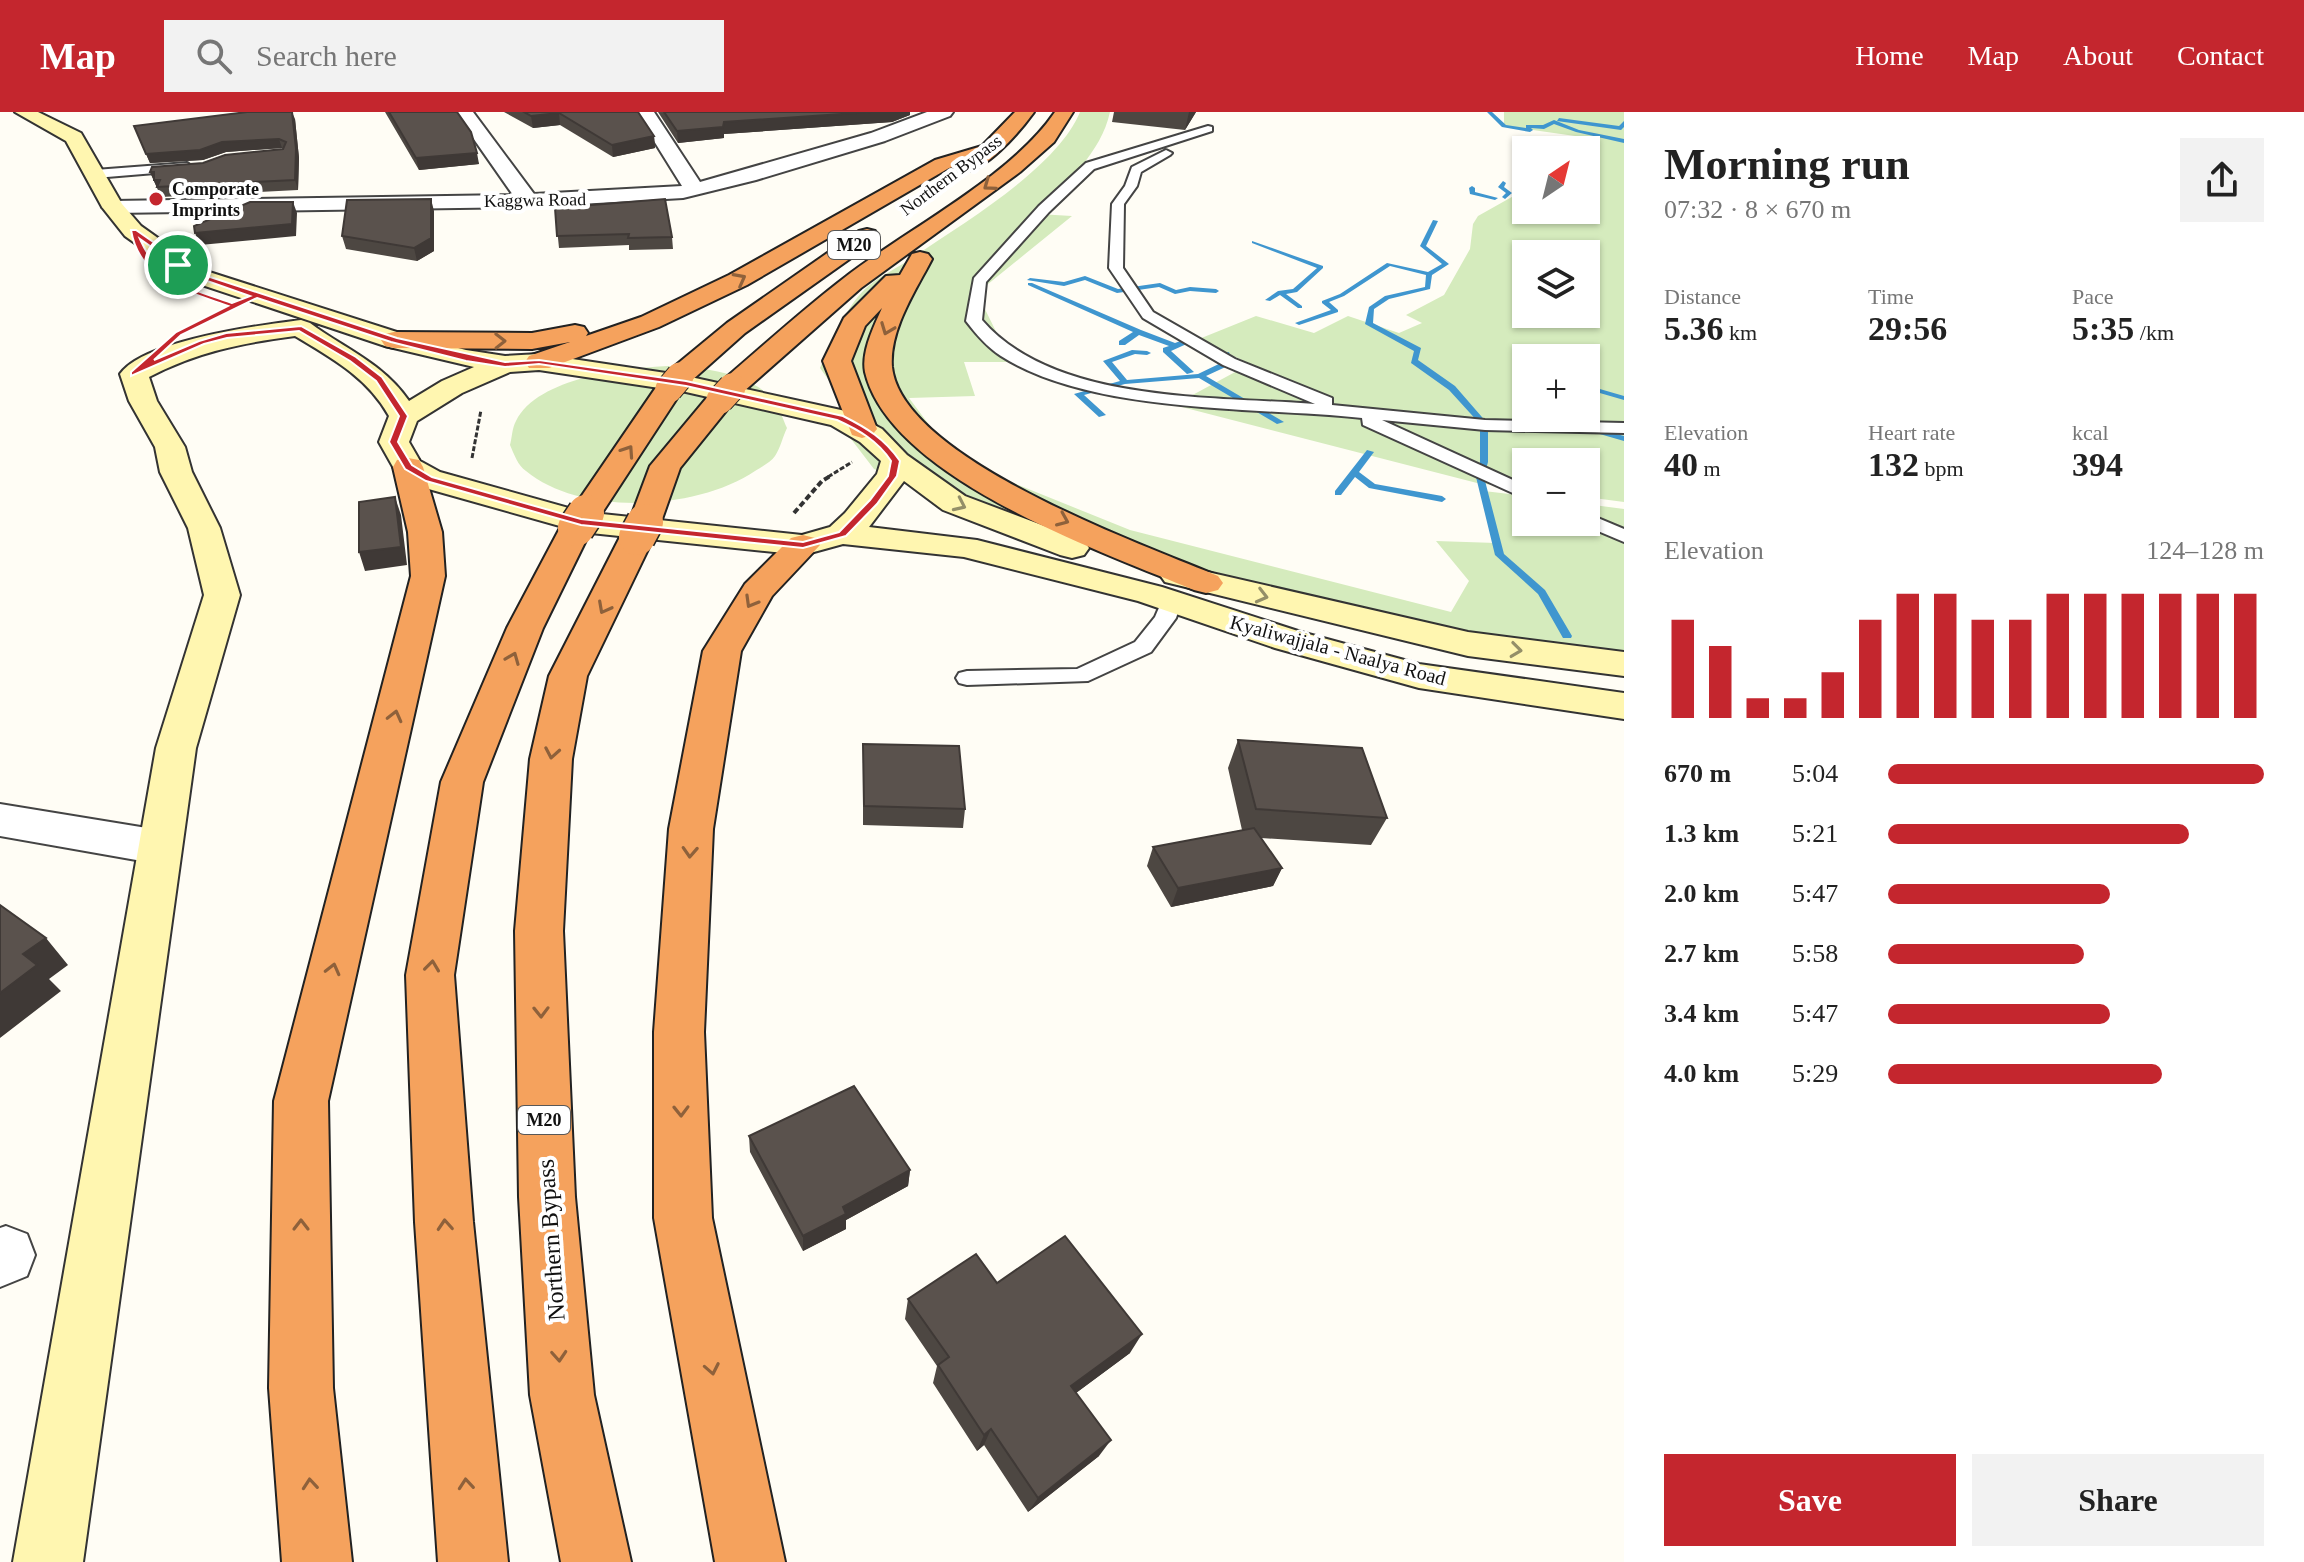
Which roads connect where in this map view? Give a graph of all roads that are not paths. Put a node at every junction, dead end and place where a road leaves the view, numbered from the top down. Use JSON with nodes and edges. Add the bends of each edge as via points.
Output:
{"nodes":[{"id":1,"x":24,"y":112,"type":"edge"},
{"id":2,"x":464,"y":112,"type":"edge"},
{"id":3,"x":645,"y":112,"type":"edge"},
{"id":4,"x":944,"y":112,"type":"edge"},
{"id":5,"x":1025,"y":112,"type":"edge"},
{"id":6,"x":1064,"y":112,"type":"edge"},
{"id":7,"x":989,"y":150,"type":"junction"},
{"id":8,"x":1027,"y":156,"type":"junction"},
{"id":9,"x":206,"y":166,"type":"edge"},
{"id":10,"x":95,"y":174,"type":"junction"},
{"id":11,"x":695,"y":190,"type":"junction"},
{"id":12,"x":528,"y":201,"type":"junction"},
{"id":13,"x":113,"y":207,"type":"junction"},
{"id":14,"x":920,"y":259,"type":"junction"},
{"id":15,"x":245,"y":300,"type":"junction"},
{"id":16,"x":687,"y":305,"type":"junction"},
{"id":17,"x":301,"y":328,"type":"junction"},
{"id":18,"x":394,"y":340,"type":"junction"},
{"id":19,"x":539,"y":362,"type":"junction"},
{"id":20,"x":505,"y":364,"type":"junction"},
{"id":21,"x":134,"y":374,"type":"junction"},
{"id":22,"x":1346,"y":411,"type":"junction"},
{"id":23,"x":404,"y":416,"type":"junction"},
{"id":24,"x":1624,"y":428,"type":"edge"},
{"id":25,"x":861,"y":443,"type":"junction"},
{"id":26,"x":896,"y":461,"type":"junction"},
{"id":27,"x":408,"y":467,"type":"junction"},
{"id":28,"x":1512,"y":487,"type":"edge"},
{"id":29,"x":1600,"y":525,"type":"edge"},
{"id":30,"x":813,"y":531,"type":"junction"},
{"id":31,"x":1624,"y":536,"type":"edge"},
{"id":32,"x":1206,"y":583,"type":"junction"},
{"id":33,"x":1160,"y":597,"type":"junction"},
{"id":34,"x":1624,"y":664,"type":"edge"},
{"id":35,"x":967,"y":678,"type":"dead end"},
{"id":36,"x":1624,"y":706,"type":"edge"},
{"id":37,"x":0,"y":820,"type":"edge"},
{"id":38,"x":159,"y":847,"type":"junction"},
{"id":39,"x":731,"y":1475,"type":"junction"},
{"id":40,"x":48,"y":1562,"type":"edge"},
{"id":41,"x":317,"y":1562,"type":"edge"},
{"id":42,"x":473,"y":1562,"type":"edge"},
{"id":43,"x":596,"y":1562,"type":"edge"},
{"id":44,"x":750,"y":1562,"type":"edge"},
{"id":45,"x":763,"y":1562,"type":"edge"}],
"edges":[{"from":1,"to":10,"type":"main road","via":[[74,137]]},
{"from":2,"to":12,"type":"street"},
{"from":3,"to":11,"type":"street"},
{"from":4,"to":11,"type":"street","name":"Kaggwa Road","via":[[878,137]]},
{"from":5,"to":7,"type":"highway","name":"Northern Bypass","number":"M20"},
{"from":6,"to":8,"type":"highway","name":"Northern Bypass","number":"M20"},
{"from":16,"to":7,"type":"highway","one_way":true,"via":[[942,164]]},
{"from":42,"to":7,"type":"highway","name":"Northern Bypass","number":"M20","one_way":true,"via":[[444,1222],[430,975],[462,782],[525,628],[581,520],[674,382],[736,328]]},
{"from":8,"to":14,"type":"highway","via":[[1033,170],[1029,178]]},
{"from":8,"to":43,"type":"highway","name":"Northern Bypass","number":"M20","one_way":true,"via":[[852,283],[726,394],[665,466],[641,530],[568,676],[543,836],[542,1066],[562,1395]]},
{"from":9,"to":10,"type":"lane"},
{"from":10,"to":13,"type":"main road"},
{"from":11,"to":12,"type":"street","name":"Kaggwa Road"},
{"from":12,"to":13,"type":"street","name":"Kaggwa Road"},
{"from":13,"to":15,"type":"main road","via":[[133,231],[147,263],[168,282]]},
{"from":14,"to":25,"type":"highway","via":[[853,323],[837,361]]},
{"from":14,"to":32,"type":"highway","one_way":true,"via":[[882,342],[878,369],[888,397],[908,426],[961,469],[1003,494]]},
{"from":15,"to":17,"type":"main road"},
{"from":15,"to":18,"type":"main road"},
{"from":15,"to":21,"type":"main road","via":[[179,333]]},
{"from":18,"to":16,"type":"highway","one_way":true,"via":[[532,341]]},
{"from":16,"to":19,"type":"highway"},
{"from":17,"to":21,"type":"main road","via":[[202,342]]},
{"from":17,"to":23,"type":"main road","via":[[379,379]]},
{"from":18,"to":20,"type":"main road"},
{"from":19,"to":20,"type":"main road"},
{"from":19,"to":25,"type":"main road","via":[[734,393],[840,418]]},
{"from":20,"to":23,"type":"main road"},
{"from":21,"to":38,"type":"main road","via":[[204,528],[222,595],[176,748]]},
{"from":22,"to":22,"type":"lane","via":[[1229,362],[1148,315],[1116,268],[1118,204],[1136,170],[1206,130],[1090,166],[979,281],[974,321],[989,339],[1014,358],[1085,384],[1211,403]]},
{"from":22,"to":24,"type":"lane","via":[[1468,424]]},
{"from":22,"to":28,"type":"lane"},
{"from":23,"to":27,"type":"main road","via":[[394,442]]},
{"from":25,"to":26,"type":"main road","via":[[886,446]]},
{"from":26,"to":30,"type":"main road","via":[[873,502]]},
{"from":26,"to":32,"type":"main road","one_way":true,"via":[[954,503],[1023,532]]},
{"from":27,"to":30,"type":"main road","name":"Kyaliwajjala - Naalya Road","via":[[429,479],[581,522]]},
{"from":41,"to":27,"type":"highway","one_way":true,"via":[[301,1388],[301,1101],[428,576],[425,532]]},
{"from":29,"to":31,"type":"lane"},
{"from":30,"to":33,"type":"main road","name":"Kyaliwajjala - Naalya Road","via":[[965,547]]},
{"from":30,"to":39,"type":"highway","one_way":true,"via":[[757,591],[722,651],[691,829],[679,1032],[683,1218]]},
{"from":32,"to":34,"type":"main road","one_way":true,"via":[[1468,644]]},
{"from":33,"to":35,"type":"lane","via":[[1165,618],[1143,647],[1080,676]]},
{"from":33,"to":36,"type":"main road","name":"Kyaliwajjala - Naalya Road","via":[[1419,676]]},
{"from":37,"to":38,"type":"street"},
{"from":38,"to":40,"type":"main road"},
{"from":39,"to":44,"type":"highway"},
{"from":39,"to":45,"type":"street"}]}
